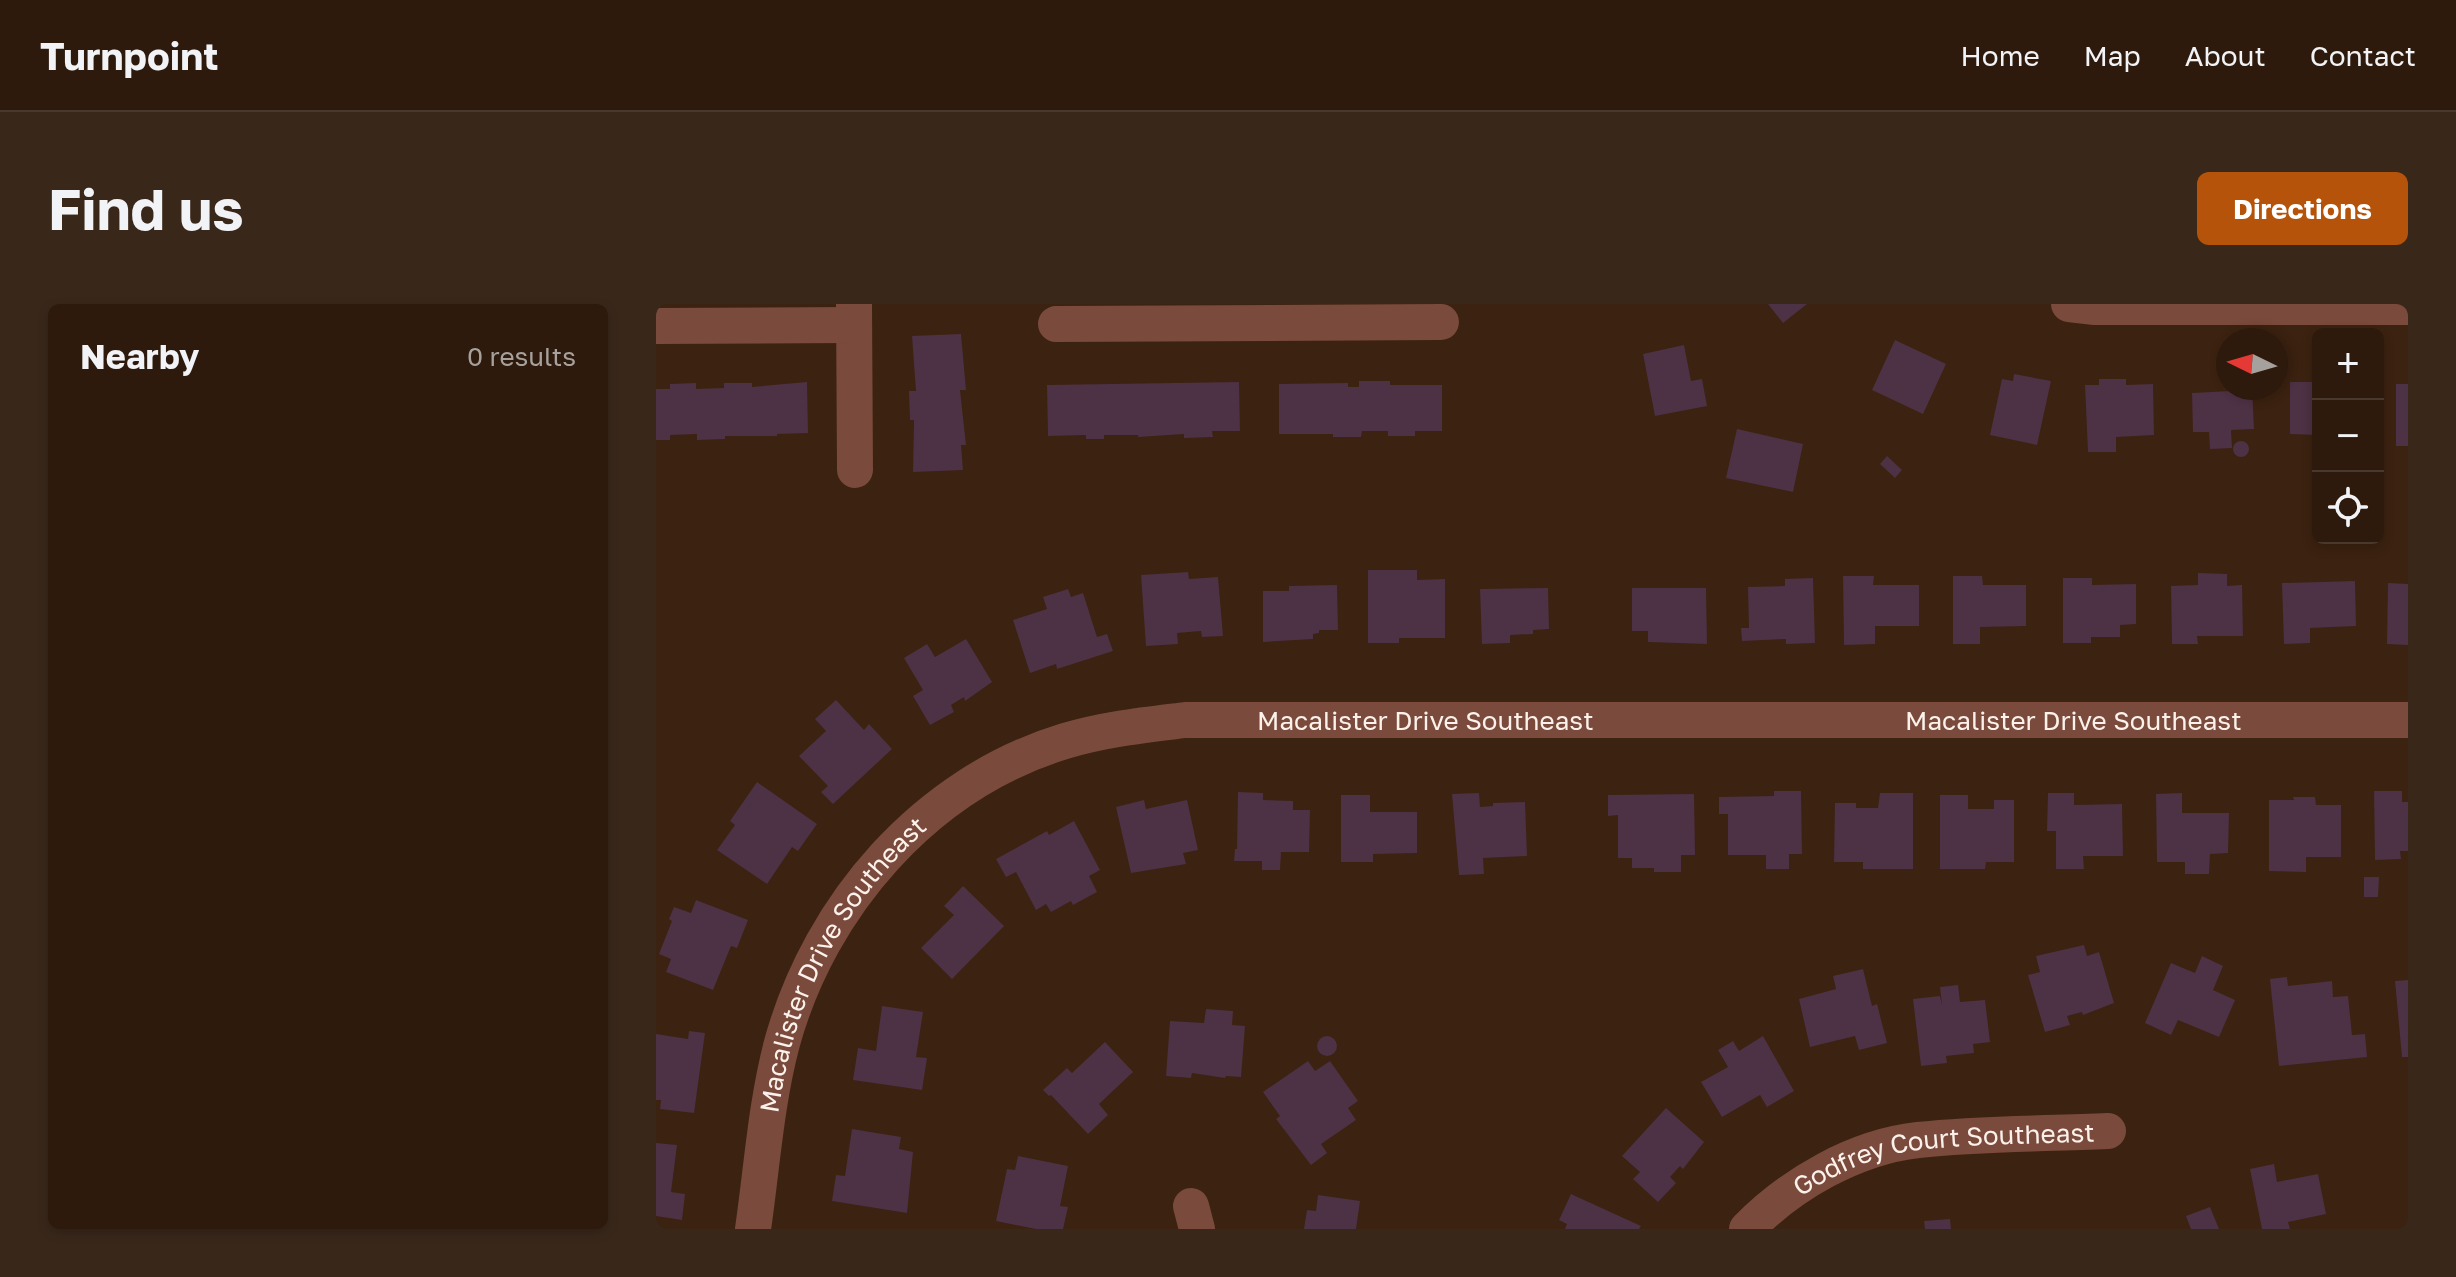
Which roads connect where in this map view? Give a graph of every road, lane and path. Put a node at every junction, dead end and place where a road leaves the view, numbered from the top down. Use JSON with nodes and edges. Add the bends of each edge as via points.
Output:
{"nodes":[{"id":1,"x":2069,"y":304,"type":"edge"},
{"id":2,"x":2392,"y":306,"type":"edge"},
{"id":3,"x":1296,"y":313,"type":"edge"},
{"id":4,"x":854,"y":314,"type":"edge"},
{"id":5,"x":1207,"y":314,"type":"edge"},
{"id":6,"x":764,"y":315,"type":"edge"},
{"id":7,"x":1441,"y":322,"type":"dead end"},
{"id":8,"x":1056,"y":324,"type":"dead end"},
{"id":9,"x":656,"y":326,"type":"edge"},
{"id":10,"x":855,"y":470,"type":"dead end"},
{"id":11,"x":2408,"y":720,"type":"edge"},
{"id":12,"x":2108,"y":1131,"type":"dead end"},
{"id":13,"x":753,"y":1229,"type":"edge"},
{"id":14,"x":1747,"y":1229,"type":"edge"}],
"edges":[{"from":1,"to":2,"type":"street"},
{"from":3,"to":5,"type":"street"},
{"from":3,"to":7,"type":"street"},
{"from":4,"to":6,"type":"street"},
{"from":4,"to":10,"type":"street"},
{"from":5,"to":8,"type":"street"},
{"from":6,"to":9,"type":"street"},
{"from":11,"to":13,"type":"street","name":"Macalister Drive Southeast","via":[[1185,720],[1115,728],[1063,742],[1015,761],[927,816],[890,849],[832,926],[811,965],[783,1041]]},
{"from":12,"to":14,"type":"street","name":"Godfrey Court Southeast","via":[[1917,1140],[1885,1147],[1802,1184]]}]}
